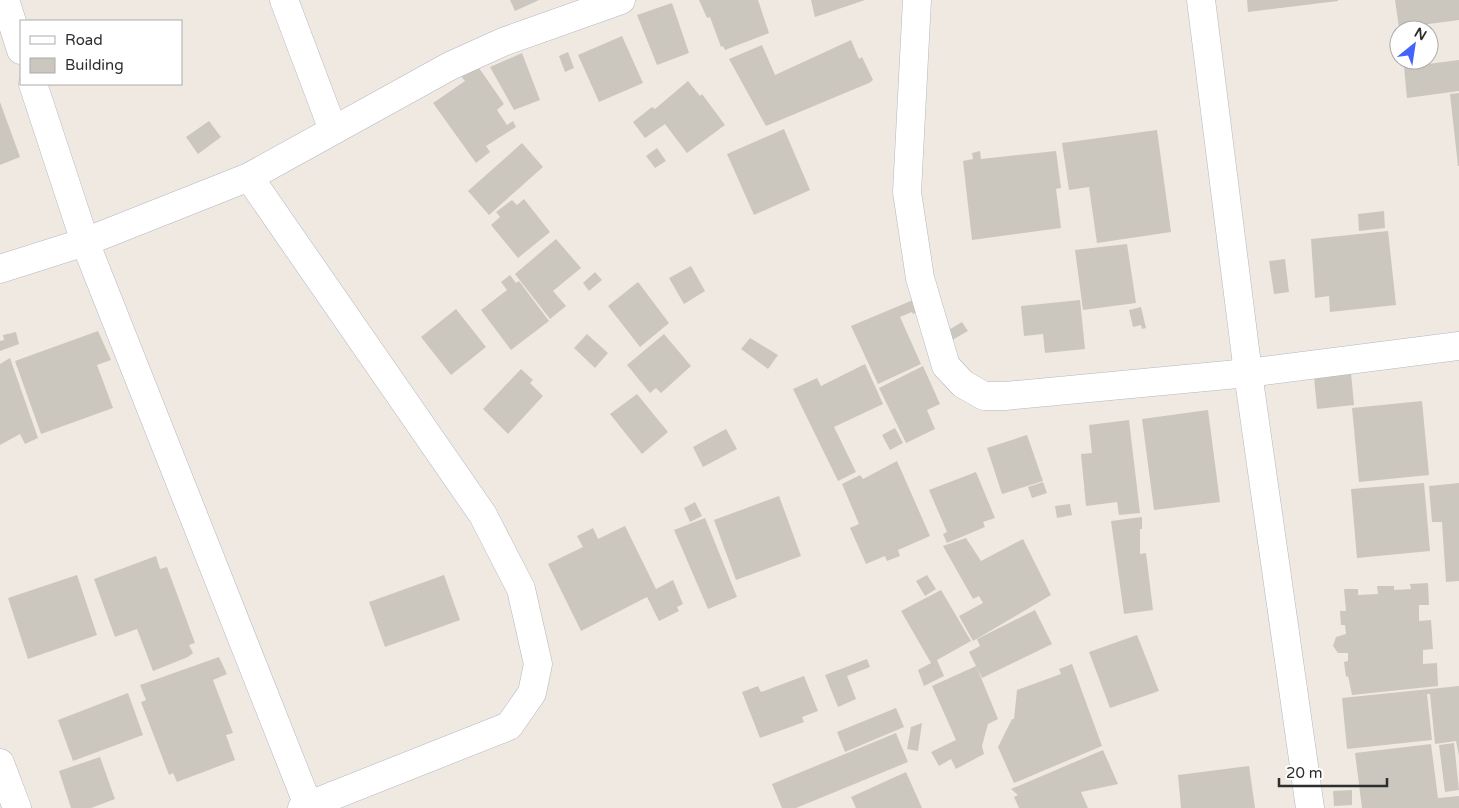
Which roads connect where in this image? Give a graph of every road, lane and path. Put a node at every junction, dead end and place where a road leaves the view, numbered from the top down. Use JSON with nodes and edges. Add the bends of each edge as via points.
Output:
{"nodes":[{"id":1,"x":5,"y":0,"type":"edge"},
{"id":2,"x":284,"y":0,"type":"edge"},
{"id":3,"x":621,"y":0,"type":"edge"},
{"id":4,"x":917,"y":0,"type":"edge"},
{"id":5,"x":1201,"y":0,"type":"edge"},
{"id":6,"x":20,"y":47,"type":"edge"},
{"id":7,"x":32,"y":85,"type":"edge"},
{"id":8,"x":333,"y":130,"type":"junction"},
{"id":9,"x":249,"y":177,"type":"junction"},
{"id":10,"x":85,"y":242,"type":"junction"},
{"id":11,"x":0,"y":269,"type":"edge"},
{"id":12,"x":1459,"y":346,"type":"edge"},
{"id":13,"x":1248,"y":374,"type":"junction"},
{"id":14,"x":0,"y":763,"type":"edge"},
{"id":15,"x":305,"y":807,"type":"edge"},
{"id":16,"x":17,"y":808,"type":"edge"},
{"id":17,"x":1310,"y":808,"type":"edge"}],
"edges":[{"from":1,"to":6,"type":"street"},
{"from":2,"to":8,"type":"street"},
{"from":3,"to":8,"type":"street","via":[[503,42],[450,66]]},
{"from":4,"to":13,"type":"street","via":[[907,192],[920,278],[946,366],[963,384],[984,396]]},
{"from":5,"to":13,"type":"street"},
{"from":7,"to":10,"type":"street"},
{"from":8,"to":9,"type":"street"},
{"from":9,"to":10,"type":"street"},
{"from":9,"to":15,"type":"street","via":[[483,515],[521,589],[538,664],[532,693],[509,726]]},
{"from":10,"to":11,"type":"street"},
{"from":10,"to":15,"type":"street"},
{"from":12,"to":13,"type":"street"},
{"from":13,"to":17,"type":"street"},
{"from":14,"to":16,"type":"street"}]}
